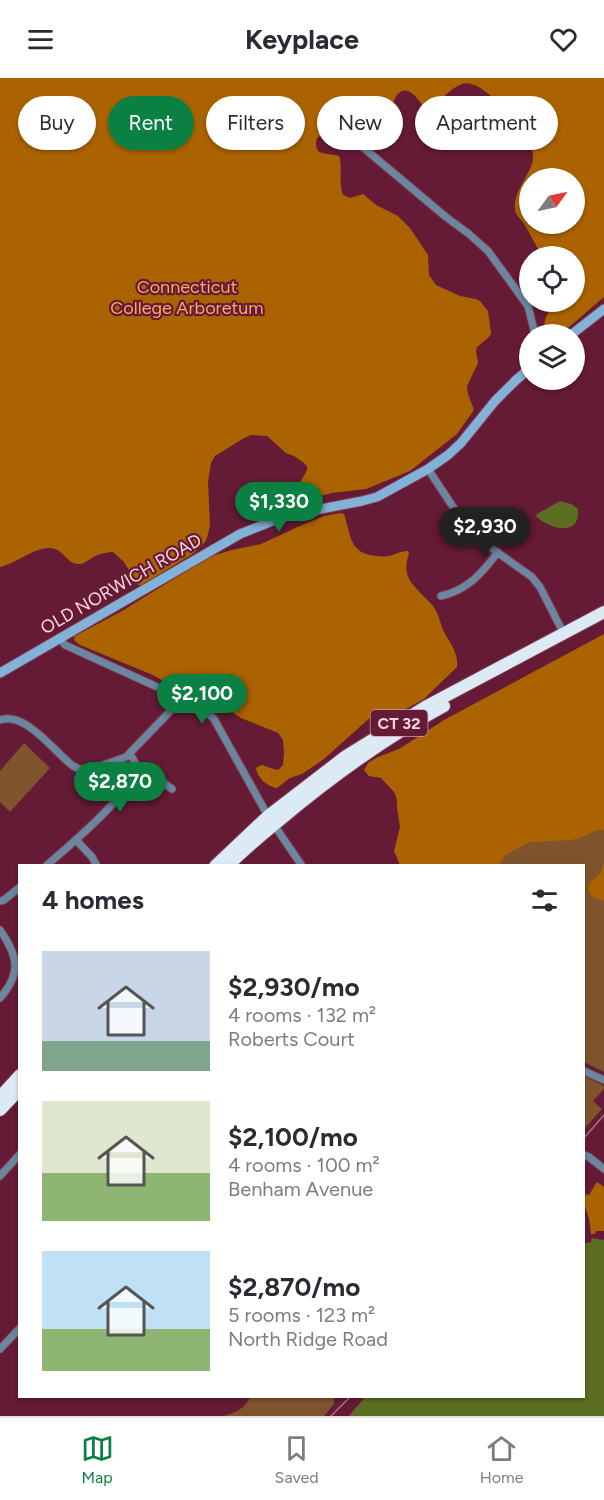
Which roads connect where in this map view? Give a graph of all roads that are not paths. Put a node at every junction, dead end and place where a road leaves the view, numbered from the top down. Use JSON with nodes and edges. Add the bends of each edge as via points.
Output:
{"nodes":[{"id":1,"x":366,"y":150,"type":"edge"},
{"id":2,"x":604,"y":309,"type":"edge"},
{"id":3,"x":532,"y":324,"type":"edge"},
{"id":4,"x":585,"y":324,"type":"edge"},
{"id":5,"x":519,"y":378,"type":"edge"},
{"id":6,"x":428,"y":470,"type":"junction"},
{"id":7,"x":498,"y":552,"type":"junction"},
{"id":8,"x":441,"y":596,"type":"dead end"},
{"id":9,"x":604,"y":612,"type":"edge"},
{"id":10,"x":604,"y":621,"type":"edge"},
{"id":11,"x":564,"y":634,"type":"junction"},
{"id":12,"x":60,"y":638,"type":"junction"},
{"id":13,"x":0,"y":673,"type":"edge"},
{"id":14,"x":182,"y":699,"type":"junction"},
{"id":15,"x":0,"y":720,"type":"edge"},
{"id":16,"x":130,"y":754,"type":"junction"},
{"id":17,"x":136,"y":767,"type":"junction"},
{"id":18,"x":172,"y":789,"type":"dead end"},
{"id":19,"x":271,"y":821,"type":"junction"},
{"id":20,"x":76,"y":840,"type":"junction"},
{"id":21,"x":48,"y":864,"type":"edge"},
{"id":22,"x":96,"y":864,"type":"edge"},
{"id":23,"x":217,"y":864,"type":"edge"},
{"id":24,"x":230,"y":864,"type":"edge"},
{"id":25,"x":301,"y":864,"type":"edge"},
{"id":26,"x":18,"y":888,"type":"edge"},
{"id":27,"x":0,"y":901,"type":"edge"},
{"id":28,"x":0,"y":930,"type":"edge"},
{"id":29,"x":18,"y":945,"type":"edge"},
{"id":30,"x":11,"y":947,"type":"junction"},
{"id":31,"x":0,"y":998,"type":"edge"},
{"id":32,"x":585,"y":1071,"type":"edge"},
{"id":33,"x":18,"y":1077,"type":"edge"},
{"id":34,"x":604,"y":1080,"type":"edge"},
{"id":35,"x":18,"y":1091,"type":"edge"},
{"id":36,"x":0,"y":1096,"type":"edge"},
{"id":37,"x":0,"y":1110,"type":"edge"},
{"id":38,"x":585,"y":1155,"type":"edge"},
{"id":39,"x":18,"y":1156,"type":"edge"},
{"id":40,"x":604,"y":1169,"type":"edge"},
{"id":41,"x":0,"y":1176,"type":"edge"},
{"id":42,"x":18,"y":1330,"type":"edge"},
{"id":43,"x":0,"y":1349,"type":"edge"}],
"edges":[{"from":1,"to":3,"type":"street","via":[[488,251],[528,306]]},
{"from":2,"to":4,"type":"street"},
{"from":5,"to":6,"type":"street","name":"OLD NORWICH ROAD","via":[[461,442]]},
{"from":6,"to":7,"type":"street","via":[[465,525]]},
{"from":6,"to":12,"type":"street","name":"OLD NORWICH ROAD","via":[[377,497],[256,526]]},
{"from":7,"to":8,"type":"street","via":[[482,573],[451,594]]},
{"from":7,"to":11,"type":"street","via":[[532,577]]},
{"from":9,"to":11,"type":"highway","number":"CT 32"},
{"from":10,"to":19,"type":"highway","number":"CT 32","via":[[400,732]]},
{"from":11,"to":19,"type":"highway","number":"CT 32","via":[[425,707],[346,756]]},
{"from":12,"to":13,"type":"street","name":"OLD NORWICH ROAD"},
{"from":12,"to":14,"type":"street","via":[[65,645]]},
{"from":14,"to":16,"type":"street"},
{"from":14,"to":19,"type":"street","via":[[201,707],[214,719]]},
{"from":15,"to":16,"type":"street","via":[[10,718],[27,725],[80,769],[92,769]]},
{"from":16,"to":17,"type":"street"},
{"from":17,"to":18,"type":"street"},
{"from":17,"to":20,"type":"street","via":[[118,796]]},
{"from":19,"to":23,"type":"highway","number":"CT 32"},
{"from":19,"to":24,"type":"highway","number":"CT 32"},
{"from":19,"to":25,"type":"street"},
{"from":20,"to":21,"type":"street"},
{"from":20,"to":22,"type":"street"},
{"from":26,"to":27,"type":"street"},
{"from":28,"to":30,"type":"street"},
{"from":29,"to":30,"type":"street"},
{"from":30,"to":31,"type":"street","via":[[13,979]]},
{"from":32,"to":34,"type":"street"},
{"from":33,"to":36,"type":"highway"},
{"from":35,"to":37,"type":"highway"},
{"from":38,"to":40,"type":"street"},
{"from":39,"to":41,"type":"street"},
{"from":42,"to":43,"type":"street"}]}
